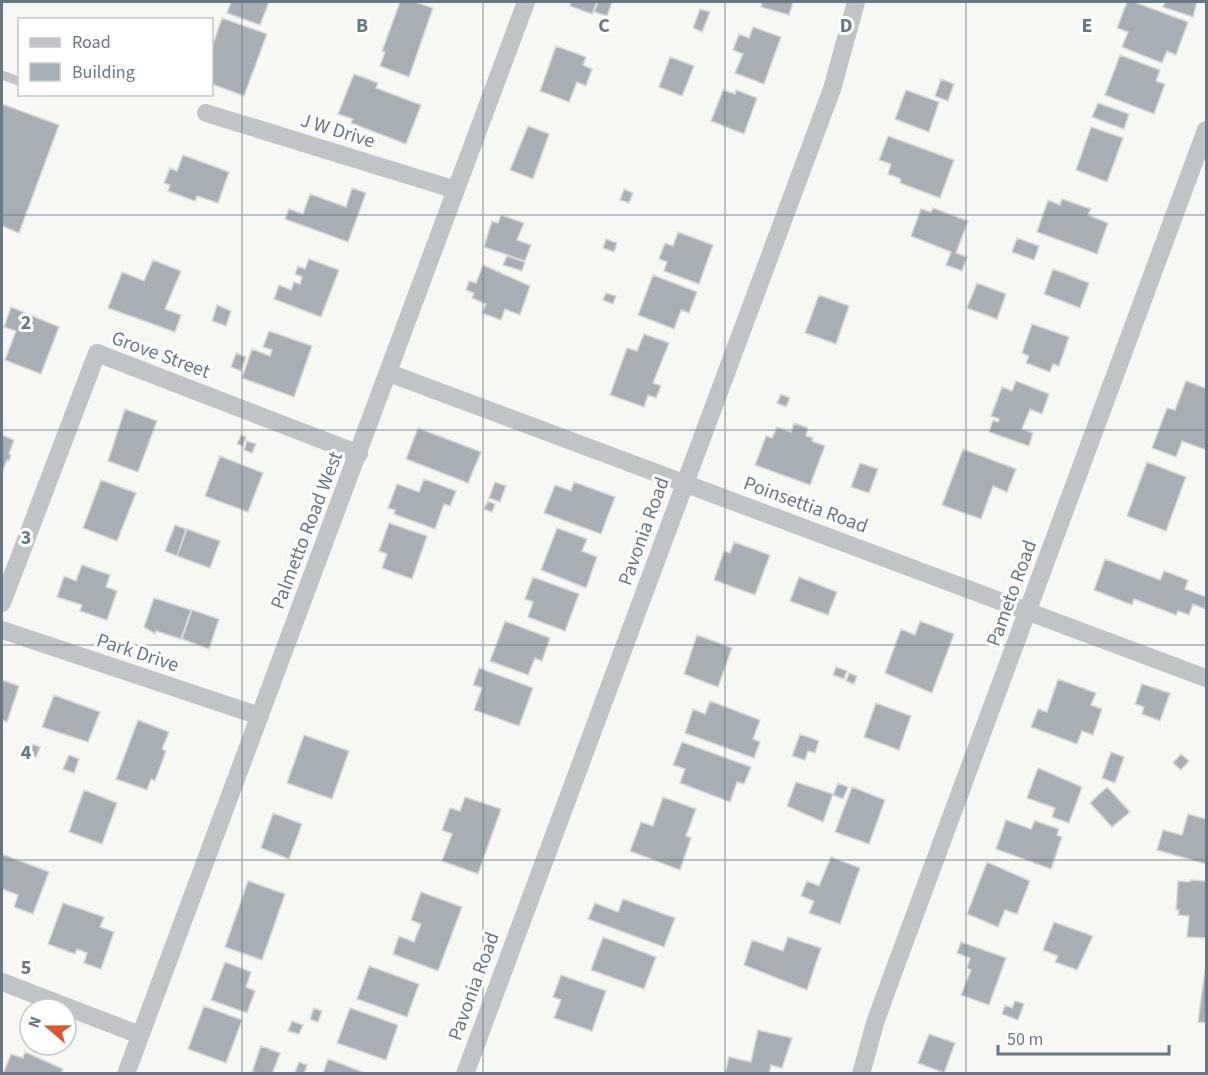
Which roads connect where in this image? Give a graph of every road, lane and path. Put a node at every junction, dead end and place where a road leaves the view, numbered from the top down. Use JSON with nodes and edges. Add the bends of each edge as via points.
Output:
{"nodes":[{"id":1,"x":526,"y":2,"type":"edge"},
{"id":2,"x":856,"y":2,"type":"edge"},
{"id":3,"x":2,"y":75,"type":"edge"},
{"id":4,"x":18,"y":81,"type":"edge"},
{"id":5,"x":206,"y":113,"type":"dead end"},
{"id":6,"x":1206,"y":130,"type":"edge"},
{"id":7,"x":456,"y":190,"type":"junction"},
{"id":8,"x":389,"y":373,"type":"junction"},
{"id":9,"x":358,"y":454,"type":"junction"},
{"id":10,"x":684,"y":483,"type":"junction"},
{"id":11,"x":2,"y":603,"type":"edge"},
{"id":12,"x":1029,"y":610,"type":"junction"},
{"id":13,"x":2,"y":630,"type":"edge"},
{"id":14,"x":1206,"y":678,"type":"edge"},
{"id":15,"x":260,"y":716,"type":"junction"},
{"id":16,"x":2,"y":982,"type":"edge"},
{"id":17,"x":140,"y":1035,"type":"junction"},
{"id":18,"x":126,"y":1074,"type":"edge"},
{"id":19,"x":465,"y":1074,"type":"edge"},
{"id":20,"x":861,"y":1074,"type":"edge"}],
"edges":[{"from":1,"to":7,"type":"street","name":"Palmetto Road West"},
{"from":2,"to":10,"type":"street","name":"Pavonia Road","via":[[832,89]]},
{"from":3,"to":4,"type":"lane"},
{"from":5,"to":7,"type":"street","name":"J W Drive"},
{"from":6,"to":12,"type":"street","name":"Pameto Road"},
{"from":7,"to":8,"type":"street","name":"Palmetto Road West"},
{"from":8,"to":9,"type":"street","name":"Palmetto Road West"},
{"from":8,"to":10,"type":"street","name":"Poinsettia Road"},
{"from":9,"to":11,"type":"street","name":"Grove Street","via":[[97,353]]},
{"from":9,"to":15,"type":"street","name":"Palmetto Road West"},
{"from":10,"to":12,"type":"street","name":"Poinsettia Road"},
{"from":10,"to":19,"type":"street","name":"Pavonia Road"},
{"from":12,"to":14,"type":"street","name":"Poinsettia Road"},
{"from":12,"to":20,"type":"street","name":"Pameto Road","via":[[878,1013]]},
{"from":13,"to":15,"type":"street","name":"Park Drive"},
{"from":15,"to":17,"type":"street","name":"Palmetto Road West"},
{"from":16,"to":17,"type":"street"},
{"from":17,"to":18,"type":"street","name":"Palmetto Road West"}]}
